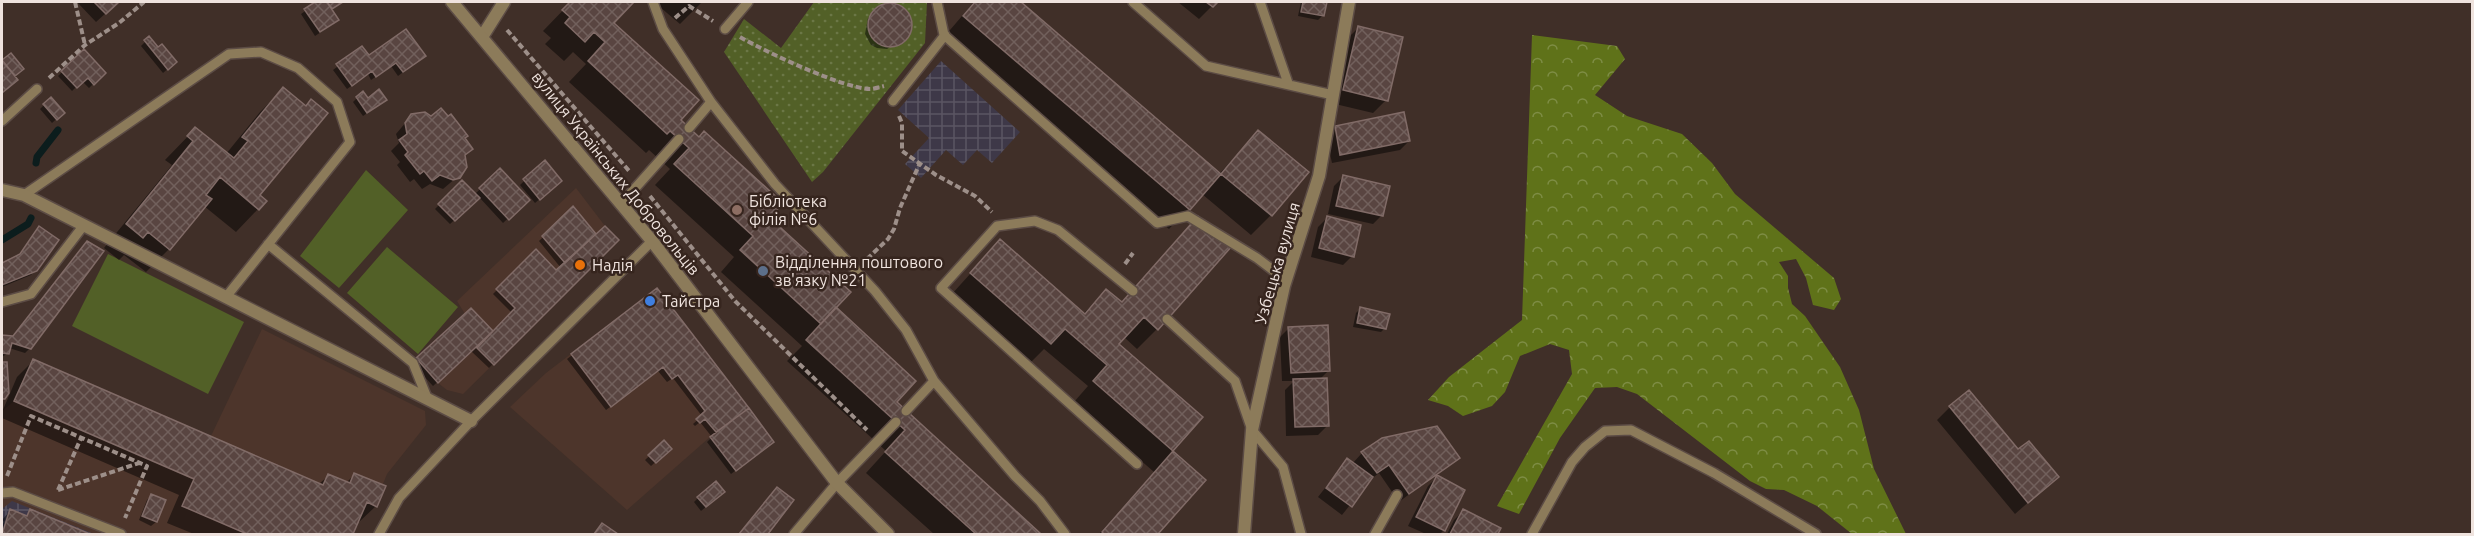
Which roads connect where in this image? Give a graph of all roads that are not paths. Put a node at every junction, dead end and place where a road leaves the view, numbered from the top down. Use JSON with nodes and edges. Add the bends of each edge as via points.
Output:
{"nodes":[{"id":1,"x":452,"y":2,"type":"edge"},
{"id":2,"x":504,"y":2,"type":"edge"},
{"id":3,"x":652,"y":2,"type":"edge"},
{"id":4,"x":748,"y":2,"type":"edge"},
{"id":5,"x":937,"y":2,"type":"edge"},
{"id":6,"x":1133,"y":2,"type":"edge"},
{"id":7,"x":1260,"y":2,"type":"edge"},
{"id":8,"x":1349,"y":2,"type":"edge"},
{"id":9,"x":725,"y":28,"type":"road end"},
{"id":10,"x":945,"y":35,"type":"junction"},
{"id":11,"x":482,"y":38,"type":"junction"},
{"id":12,"x":1288,"y":83,"type":"junction"},
{"id":13,"x":37,"y":89,"type":"road end"},
{"id":14,"x":1333,"y":95,"type":"junction"},
{"id":15,"x":893,"y":101,"type":"road end"},
{"id":16,"x":711,"y":102,"type":"junction"},
{"id":17,"x":2,"y":121,"type":"edge"},
{"id":18,"x":689,"y":128,"type":"dead end"},
{"id":19,"x":679,"y":139,"type":"dead end"},
{"id":20,"x":2,"y":189,"type":"edge"},
{"id":21,"x":24,"y":195,"type":"junction"},
{"id":22,"x":621,"y":204,"type":"junction"},
{"id":23,"x":84,"y":225,"type":"junction"},
{"id":24,"x":652,"y":241,"type":"junction"},
{"id":25,"x":268,"y":244,"type":"junction"},
{"id":26,"x":1286,"y":280,"type":"junction"},
{"id":27,"x":1133,"y":291,"type":"dead end"},
{"id":28,"x":226,"y":297,"type":"junction"},
{"id":29,"x":2,"y":302,"type":"edge"},
{"id":30,"x":1167,"y":319,"type":"dead end"},
{"id":31,"x":934,"y":381,"type":"junction"},
{"id":32,"x":428,"y":400,"type":"junction"},
{"id":33,"x":906,"y":411,"type":"dead end"},
{"id":34,"x":471,"y":421,"type":"junction"},
{"id":35,"x":896,"y":422,"type":"dead end"},
{"id":36,"x":1252,"y":430,"type":"junction"},
{"id":37,"x":1137,"y":464,"type":"dead end"},
{"id":38,"x":837,"y":483,"type":"junction"},
{"id":39,"x":2,"y":493,"type":"edge"},
{"id":40,"x":1397,"y":495,"type":"dead end"},
{"id":41,"x":120,"y":534,"type":"edge"},
{"id":42,"x":379,"y":534,"type":"edge"},
{"id":43,"x":794,"y":534,"type":"edge"},
{"id":44,"x":888,"y":534,"type":"edge"},
{"id":45,"x":1065,"y":534,"type":"edge"},
{"id":46,"x":1244,"y":534,"type":"edge"},
{"id":47,"x":1301,"y":534,"type":"edge"},
{"id":48,"x":1375,"y":534,"type":"edge"},
{"id":49,"x":1532,"y":534,"type":"edge"},
{"id":50,"x":1816,"y":534,"type":"edge"}],
"edges":[{"from":1,"to":11,"type":"street","name":"вулиця Українських Добровольців"},
{"from":2,"to":11,"type":"street"},
{"from":3,"to":16,"type":"lane","via":[[663,28]]},
{"from":4,"to":9,"type":"lane"},
{"from":5,"to":10,"type":"lane"},
{"from":6,"to":12,"type":"lane","via":[[1206,66]]},
{"from":7,"to":12,"type":"lane"},
{"from":8,"to":14,"type":"street","name":"Узбецька вулиця"},
{"from":10,"to":15,"type":"lane"},
{"from":10,"to":26,"type":"lane","via":[[1157,223],[1188,216]]},
{"from":11,"to":22,"type":"street","name":"вулиця Українських Добровольців"},
{"from":12,"to":14,"type":"lane"},
{"from":13,"to":17,"type":"lane"},
{"from":14,"to":26,"type":"street","name":"Узбецька вулиця","via":[[1319,176]]},
{"from":16,"to":18,"type":"lane"},
{"from":16,"to":31,"type":"lane","via":[[775,184],[875,291],[906,330]]},
{"from":19,"to":22,"type":"lane"},
{"from":20,"to":21,"type":"street"},
{"from":21,"to":23,"type":"street"},
{"from":21,"to":25,"type":"lane","via":[[229,54],[261,52],[298,68],[337,102],[350,142]]},
{"from":22,"to":24,"type":"street","name":"вулиця Українських Добровольців"},
{"from":23,"to":28,"type":"street"},
{"from":23,"to":29,"type":"lane","via":[[30,294]]},
{"from":24,"to":34,"type":"lane"},
{"from":24,"to":38,"type":"street","name":"вулиця Українських Добровольців"},
{"from":25,"to":28,"type":"lane"},
{"from":25,"to":32,"type":"lane","via":[[413,363]]},
{"from":26,"to":36,"type":"street","name":"Узбецька вулиця"},
{"from":27,"to":37,"type":"lane","via":[[1058,230],[1035,221],[997,226],[941,288]]},
{"from":28,"to":32,"type":"street"},
{"from":30,"to":36,"type":"lane","via":[[1235,381]]},
{"from":31,"to":33,"type":"lane"},
{"from":31,"to":45,"type":"lane"},
{"from":32,"to":34,"type":"street"},
{"from":34,"to":42,"type":"lane","via":[[399,498]]},
{"from":35,"to":38,"type":"lane"},
{"from":36,"to":46,"type":"street","name":"Узбецька вулиця"},
{"from":36,"to":47,"type":"lane","via":[[1283,467]]},
{"from":38,"to":43,"type":"lane"},
{"from":38,"to":44,"type":"street","name":"вулиця Українських Добровольців"},
{"from":39,"to":41,"type":"lane","via":[[13,492]]},
{"from":40,"to":48,"type":"lane"},
{"from":49,"to":50,"type":"lane","via":[[1572,462],[1585,447],[1605,431],[1631,430],[1714,473]]}]}
